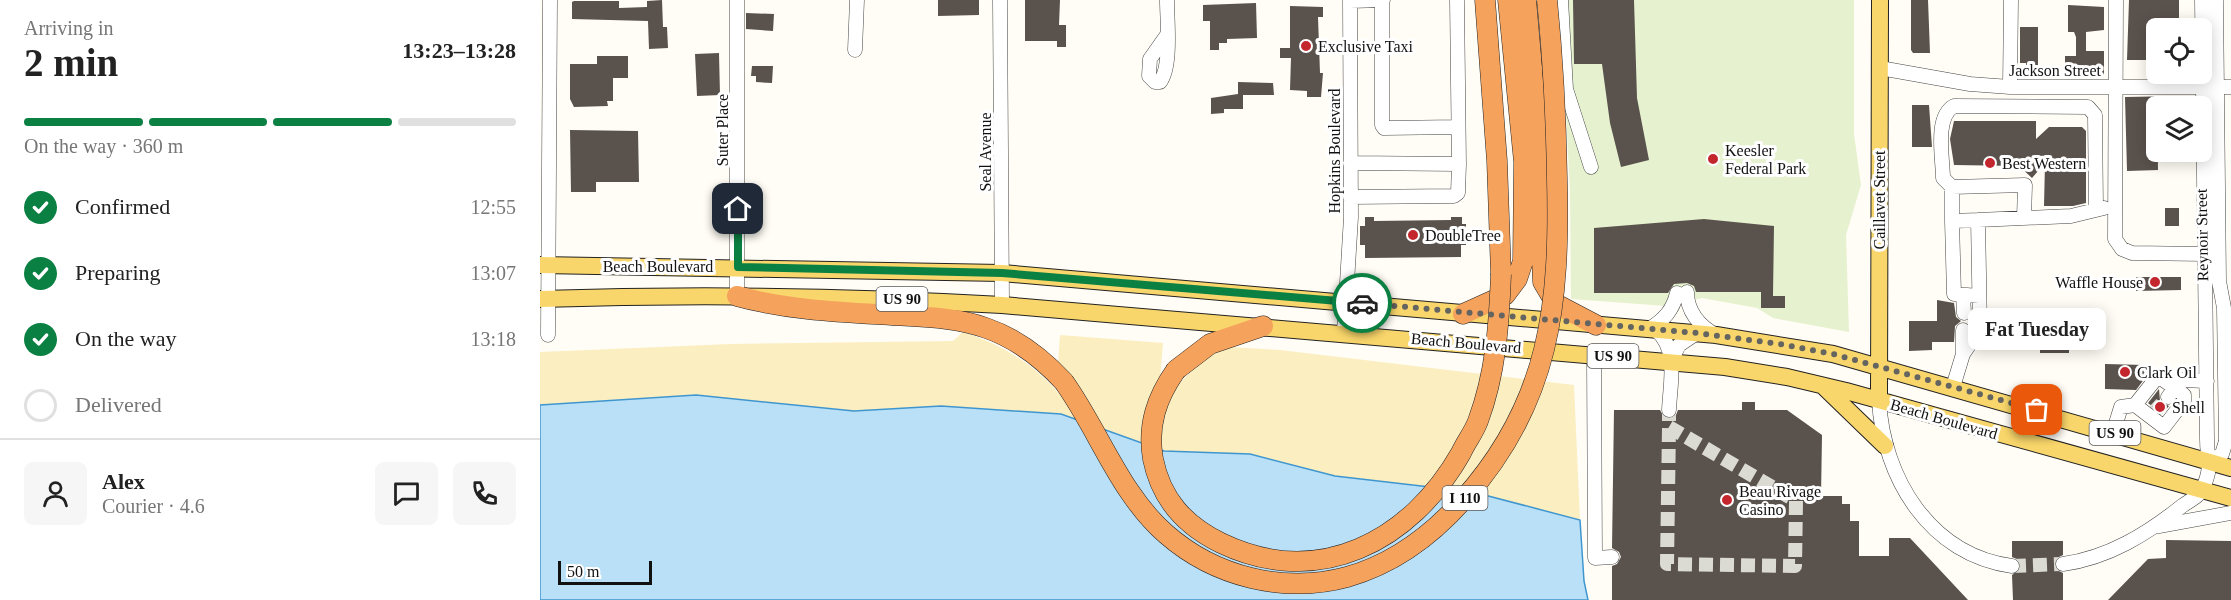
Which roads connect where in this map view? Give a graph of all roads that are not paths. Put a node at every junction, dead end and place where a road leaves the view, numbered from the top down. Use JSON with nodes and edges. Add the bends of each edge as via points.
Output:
{"nodes":[{"id":1,"x":550,"y":0,"type":"edge"},
{"id":2,"x":737,"y":0,"type":"edge"},
{"id":3,"x":857,"y":0,"type":"edge"},
{"id":4,"x":1000,"y":0,"type":"edge"},
{"id":5,"x":1167,"y":0,"type":"edge"},
{"id":6,"x":1350,"y":0,"type":"edge"},
{"id":7,"x":1382,"y":0,"type":"edge"},
{"id":8,"x":1456,"y":0,"type":"edge"},
{"id":9,"x":1485,"y":0,"type":"edge"},
{"id":10,"x":1508,"y":0,"type":"edge"},
{"id":11,"x":1526,"y":0,"type":"edge"},
{"id":12,"x":1546,"y":0,"type":"edge"},
{"id":13,"x":1561,"y":0,"type":"edge"},
{"id":14,"x":1880,"y":0,"type":"edge"},
{"id":15,"x":2011,"y":0,"type":"edge"},
{"id":16,"x":2116,"y":0,"type":"edge"},
{"id":17,"x":2202,"y":0,"type":"edge"},
{"id":18,"x":2216,"y":0,"type":"edge"},
{"id":19,"x":1167,"y":35,"type":"dead end"},
{"id":20,"x":855,"y":50,"type":"dead end"},
{"id":21,"x":1880,"y":68,"type":"junction"},
{"id":22,"x":2010,"y":87,"type":"junction"},
{"id":23,"x":2115,"y":87,"type":"junction"},
{"id":24,"x":2217,"y":87,"type":"edge"},
{"id":25,"x":1458,"y":127,"type":"junction"},
{"id":26,"x":1350,"y":163,"type":"junction"},
{"id":27,"x":1459,"y":164,"type":"junction"},
{"id":28,"x":1591,"y":167,"type":"dead end"},
{"id":29,"x":1952,"y":187,"type":"junction"},
{"id":30,"x":1350,"y":196,"type":"junction"},
{"id":31,"x":2096,"y":208,"type":"junction"},
{"id":32,"x":2114,"y":208,"type":"junction"},
{"id":33,"x":2024,"y":218,"type":"junction"},
{"id":34,"x":1978,"y":220,"type":"junction"},
{"id":35,"x":1952,"y":221,"type":"junction"},
{"id":36,"x":2205,"y":254,"type":"junction"},
{"id":37,"x":545,"y":265,"type":"edge"},
{"id":38,"x":738,"y":267,"type":"junction"},
{"id":39,"x":1002,"y":273,"type":"junction"},
{"id":40,"x":1963,"y":295,"type":"junction"},
{"id":41,"x":737,"y":296,"type":"junction"},
{"id":42,"x":1979,"y":296,"type":"junction"},
{"id":43,"x":544,"y":299,"type":"edge"},
{"id":44,"x":1347,"y":301,"type":"junction"},
{"id":45,"x":1002,"y":305,"type":"junction"},
{"id":46,"x":1964,"y":313,"type":"dead end"},
{"id":47,"x":1463,"y":314,"type":"junction"},
{"id":48,"x":1596,"y":325,"type":"junction"},
{"id":49,"x":1263,"y":326,"type":"junction"},
{"id":50,"x":1653,"y":329,"type":"junction"},
{"id":51,"x":1964,"y":330,"type":"dead end"},
{"id":52,"x":2206,"y":331,"type":"junction"},
{"id":53,"x":2227,"y":331,"type":"edge"},
{"id":54,"x":1344,"y":332,"type":"junction"},
{"id":55,"x":1697,"y":333,"type":"junction"},
{"id":56,"x":548,"y":335,"type":"dead end"},
{"id":57,"x":1716,"y":335,"type":"junction"},
{"id":58,"x":1963,"y":354,"type":"junction"},
{"id":59,"x":1594,"y":355,"type":"junction"},
{"id":60,"x":1671,"y":361,"type":"junction"},
{"id":61,"x":1879,"y":367,"type":"junction"},
{"id":62,"x":2207,"y":381,"type":"junction"},
{"id":63,"x":1822,"y":385,"type":"junction"},
{"id":64,"x":1953,"y":387,"type":"junction"},
{"id":65,"x":2171,"y":392,"type":"junction"},
{"id":66,"x":1879,"y":400,"type":"junction"},
{"id":67,"x":2135,"y":405,"type":"junction"},
{"id":68,"x":1669,"y":410,"type":"tunnel mouth"},
{"id":69,"x":2113,"y":433,"type":"junction"},
{"id":70,"x":1885,"y":446,"type":"junction"},
{"id":71,"x":2211,"y":462,"type":"junction"},
{"id":72,"x":2231,"y":468,"type":"edge"},
{"id":73,"x":2202,"y":491,"type":"junction"},
{"id":74,"x":2231,"y":498,"type":"edge"},
{"id":75,"x":2231,"y":513,"type":"edge"},
{"id":76,"x":2154,"y":527,"type":"junction"},
{"id":77,"x":1612,"y":557,"type":"dead end"},
{"id":78,"x":2063,"y":564,"type":"tunnel mouth"},
{"id":79,"x":2012,"y":566,"type":"tunnel mouth"}],
"edges":[{"from":1,"to":37,"type":"street"},
{"from":2,"to":38,"type":"street","name":"Suter Place"},
{"from":3,"to":20,"type":"street"},
{"from":4,"to":39,"type":"street","name":"Seal Avenue"},
{"from":5,"to":19,"type":"street"},
{"from":6,"to":7,"type":"street"},
{"from":6,"to":26,"type":"street","name":"Hopkins Boulevard"},
{"from":7,"to":25,"type":"street","via":[[1382,125]]},
{"from":8,"to":25,"type":"street"},
{"from":9,"to":49,"type":"highway","number":"I 110","bridge":true,"via":[[1500,255],[1495,359],[1478,422],[1449,474],[1410,519],[1380,539],[1331,557],[1259,557],[1209,537],[1166,498],[1156,473],[1151,438],[1162,391],[1176,370],[1210,344]]},
{"from":10,"to":47,"type":"highway","via":[[1524,162],[1523,261],[1517,279],[1504,295]]},
{"from":11,"to":48,"type":"highway","via":[[1536,113],[1542,276],[1556,304]]},
{"from":12,"to":41,"type":"highway","number":"I 110","bridge":true,"via":[[1556,111],[1558,240],[1557,284],[1548,339],[1529,396],[1496,459],[1454,510],[1424,537],[1386,562],[1337,579],[1282,583],[1226,571],[1186,549],[1154,522],[1127,487],[1064,382],[1020,344],[967,322],[808,310]]},
{"from":13,"to":28,"type":"street","via":[[1566,89]]},
{"from":14,"to":21,"type":"main road","name":"Caillavet Street"},
{"from":15,"to":22,"type":"street"},
{"from":16,"to":23,"type":"street"},
{"from":17,"to":24,"type":"street","name":"Reynoir Street"},
{"from":18,"to":24,"type":"street","name":"Reynoir Street"},
{"from":21,"to":22,"type":"street","name":"Jackson Street"},
{"from":21,"to":61,"type":"main road","name":"Caillavet Street"},
{"from":22,"to":23,"type":"street","name":"Jackson Street"},
{"from":23,"to":24,"type":"street","name":"Jackson Street"},
{"from":23,"to":32,"type":"street"},
{"from":24,"to":36,"type":"street","name":"Reynoir Street"},
{"from":24,"to":53,"type":"street","name":"Reynoir Street","via":[[2219,281]]},
{"from":25,"to":27,"type":"street"},
{"from":26,"to":27,"type":"street"},
{"from":26,"to":30,"type":"street","name":"Hopkins Boulevard"},
{"from":27,"to":30,"type":"street","via":[[1458,193],[1454,196]]},
{"from":29,"to":31,"type":"street","via":[[1943,178],[1942,121],[1948,109],[2088,107],[2095,115]]},
{"from":29,"to":33,"type":"street","via":[[2025,186]]},
{"from":29,"to":35,"type":"street"},
{"from":30,"to":44,"type":"street","name":"Hopkins Boulevard"},
{"from":31,"to":32,"type":"street"},
{"from":31,"to":33,"type":"street","via":[[2071,216]]},
{"from":32,"to":36,"type":"street","via":[[2115,239],[2122,249],[2144,254]]},
{"from":33,"to":34,"type":"street"},
{"from":34,"to":35,"type":"street"},
{"from":34,"to":42,"type":"street"},
{"from":35,"to":40,"type":"street","via":[[1954,294]]},
{"from":36,"to":52,"type":"street","name":"Reynoir Street"},
{"from":37,"to":38,"type":"main road","name":"Beach Boulevard","number":"US 90"},
{"from":37,"to":43,"type":"street"},
{"from":38,"to":39,"type":"main road","name":"Beach Boulevard","number":"US 90"},
{"from":38,"to":41,"type":"street","name":"Suter Place"},
{"from":39,"to":44,"type":"main road","name":"Beach Boulevard","number":"US 90"},
{"from":39,"to":45,"type":"street","name":"Seal Avenue"},
{"from":40,"to":42,"type":"street"},
{"from":40,"to":46,"type":"street"},
{"from":41,"to":43,"type":"main road","name":"Beach Boulevard","number":"US 90"},
{"from":41,"to":45,"type":"main road","name":"Beach Boulevard","number":"US 90"},
{"from":42,"to":58,"type":"street","via":[[1980,329]]},
{"from":43,"to":56,"type":"street"},
{"from":44,"to":47,"type":"main road","name":"Beach Boulevard","number":"US 90"},
{"from":44,"to":54,"type":"street","name":"Hopkins Boulevard"},
{"from":45,"to":49,"type":"main road","name":"Beach Boulevard","number":"US 90"},
{"from":47,"to":48,"type":"main road","name":"Beach Boulevard","number":"US 90"},
{"from":48,"to":50,"type":"main road","name":"Beach Boulevard","number":"US 90"},
{"from":49,"to":54,"type":"main road","name":"Beach Boulevard","number":"US 90"},
{"from":50,"to":55,"type":"main road","name":"Beach Boulevard","number":"US 90"},
{"from":50,"to":57,"type":"street","via":[[1682,292],[1696,319]]},
{"from":50,"to":60,"type":"street","via":[[1667,344]]},
{"from":51,"to":58,"type":"street"},
{"from":52,"to":53,"type":"street"},
{"from":52,"to":62,"type":"street","name":"Reynoir Street"},
{"from":53,"to":71,"type":"street","name":"Reynoir Street","via":[[2226,441],[2222,453]]},
{"from":54,"to":59,"type":"main road","name":"Beach Boulevard","number":"US 90"},
{"from":55,"to":57,"type":"main road","name":"Beach Boulevard","number":"US 90"},
{"from":55,"to":60,"type":"street","via":[[1679,345]]},
{"from":57,"to":61,"type":"main road","name":"Beach Boulevard","number":"US 90","via":[[1810,349]]},
{"from":58,"to":64,"type":"street"},
{"from":59,"to":60,"type":"main road","name":"Beach Boulevard","number":"US 90"},
{"from":59,"to":77,"type":"street","via":[[1595,558]]},
{"from":60,"to":63,"type":"main road","name":"Beach Boulevard","number":"US 90"},
{"from":60,"to":68,"type":"street"},
{"from":61,"to":64,"type":"main road","name":"Beach Boulevard","number":"US 90"},
{"from":61,"to":66,"type":"main road","name":"Caillavet Street"},
{"from":62,"to":65,"type":"street","via":[[2181,380]]},
{"from":62,"to":71,"type":"street","name":"Reynoir Street"},
{"from":63,"to":66,"type":"main road","name":"Beach Boulevard","number":"US 90"},
{"from":63,"to":70,"type":"main road"},
{"from":64,"to":69,"type":"main road","name":"Beach Boulevard","number":"US 90"},
{"from":65,"to":67,"type":"street","via":[[2158,376]]},
{"from":65,"to":67,"type":"street","via":[[2184,395],[2184,401],[2164,427]]},
{"from":66,"to":70,"type":"street"},
{"from":66,"to":73,"type":"main road","name":"Beach Boulevard","number":"US 90"},
{"from":67,"to":69,"type":"street","via":[[2121,407]]},
{"from":69,"to":71,"type":"main road","name":"Beach Boulevard","number":"US 90"},
{"from":70,"to":79,"type":"street","via":[[1909,499],[1947,540],[1978,559]]},
{"from":71,"to":72,"type":"main road","name":"Beach Boulevard","number":"US 90"},
{"from":71,"to":73,"type":"street","name":"Reynoir Street"},
{"from":73,"to":74,"type":"main road","name":"Beach Boulevard","number":"US 90"},
{"from":73,"to":76,"type":"street"},
{"from":75,"to":76,"type":"street"},
{"from":76,"to":78,"type":"street","via":[[2122,546],[2085,561]]}]}
